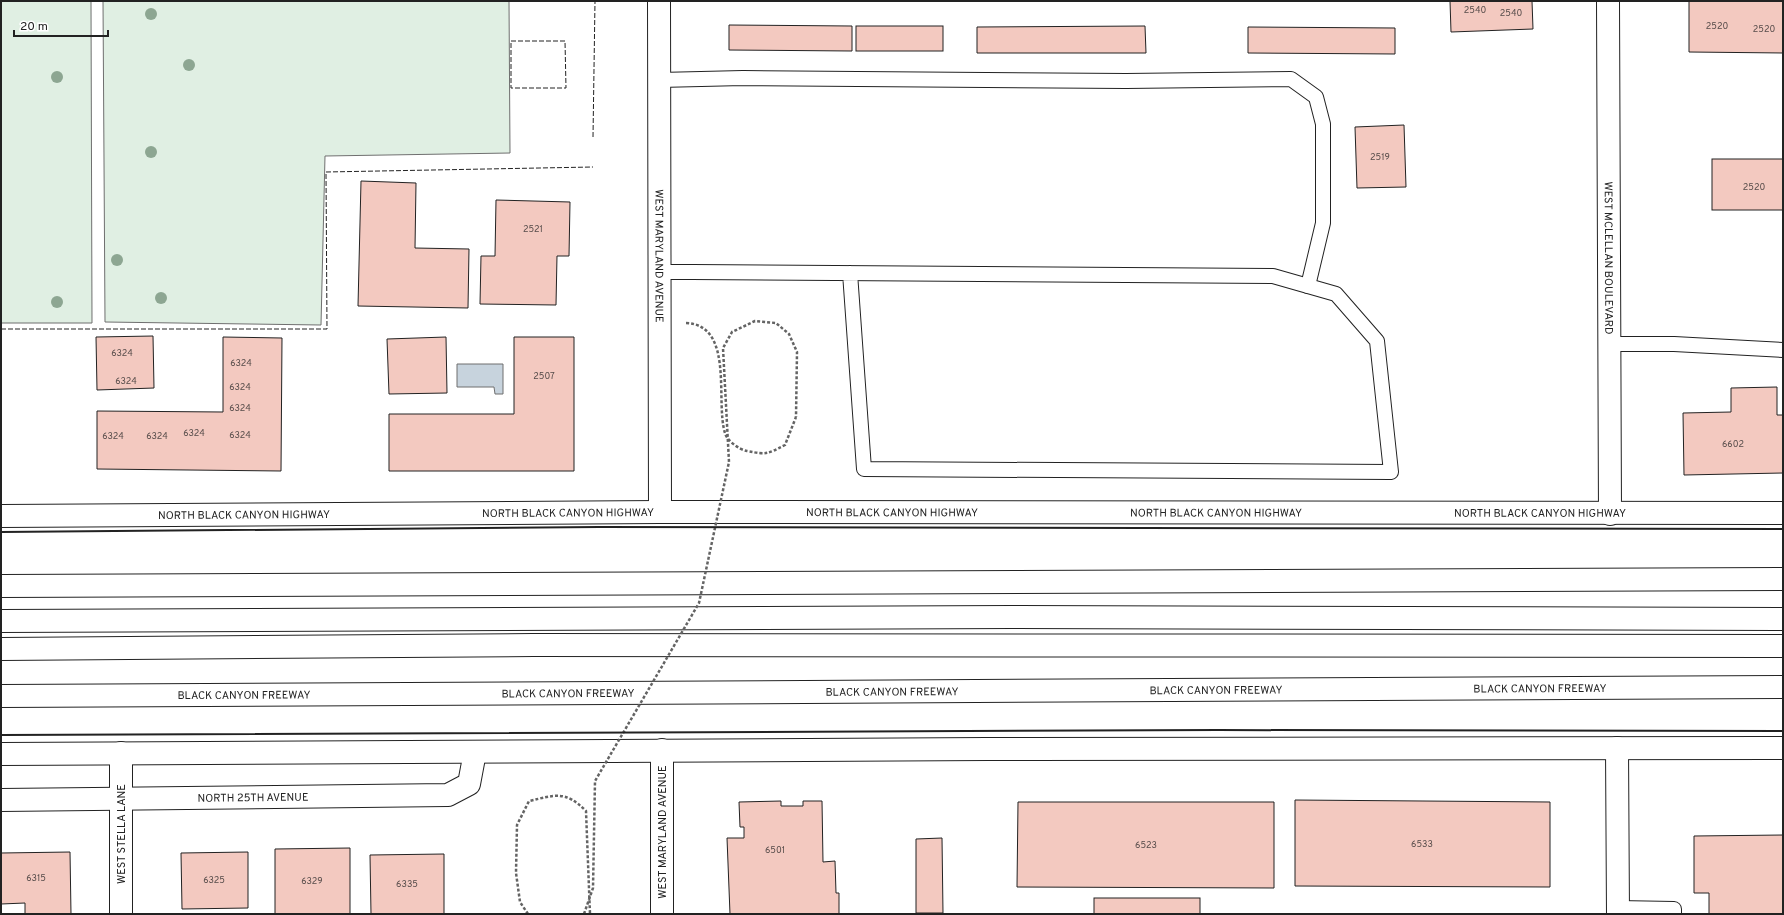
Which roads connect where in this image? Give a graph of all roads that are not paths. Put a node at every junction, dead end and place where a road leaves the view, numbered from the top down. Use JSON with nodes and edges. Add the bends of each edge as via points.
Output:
{"nodes":[{"id":1,"x":659,"y":1,"type":"edge"},
{"id":2,"x":1608,"y":1,"type":"edge"},
{"id":3,"x":659,"y":80,"type":"junction"},
{"id":4,"x":660,"y":272,"type":"junction"},
{"id":5,"x":850,"y":273,"type":"junction"},
{"id":6,"x":1308,"y":286,"type":"junction"},
{"id":7,"x":1610,"y":344,"type":"junction"},
{"id":8,"x":1783,"y":350,"type":"edge"},
{"id":9,"x":660,"y":512,"type":"junction"},
{"id":10,"x":1783,"y":513,"type":"edge"},
{"id":11,"x":1610,"y":514,"type":"junction"},
{"id":12,"x":1,"y":516,"type":"edge"},
{"id":13,"x":1783,"y":579,"type":"edge"},
{"id":14,"x":1,"y":586,"type":"edge"},
{"id":15,"x":1783,"y":618,"type":"edge"},
{"id":16,"x":1,"y":620,"type":"edge"},
{"id":17,"x":1783,"y":646,"type":"edge"},
{"id":18,"x":1,"y":649,"type":"edge"},
{"id":19,"x":1783,"y":687,"type":"edge"},
{"id":20,"x":1,"y":696,"type":"edge"},
{"id":21,"x":1617,"y":748,"type":"junction"},
{"id":22,"x":1783,"y":748,"type":"edge"},
{"id":23,"x":662,"y":750,"type":"junction"},
{"id":24,"x":475,"y":752,"type":"junction"},
{"id":25,"x":121,"y":753,"type":"junction"},
{"id":26,"x":1,"y":754,"type":"edge"},
{"id":27,"x":121,"y":799,"type":"junction"},
{"id":28,"x":1,"y":800,"type":"edge"},
{"id":29,"x":1618,"y":911,"type":"edge"},
{"id":30,"x":121,"y":914,"type":"edge"},
{"id":31,"x":662,"y":914,"type":"edge"},
{"id":32,"x":1674,"y":914,"type":"edge"}],
"edges":[{"from":1,"to":3,"type":"main road","name":"WEST MARYLAND AVENUE"},
{"from":2,"to":7,"type":"main road","name":"WEST MCLELLAN BOULEVARD"},
{"from":3,"to":4,"type":"main road","name":"WEST MARYLAND AVENUE"},
{"from":3,"to":6,"type":"lane","via":[[1291,79],[1316,97],[1322,124],[1322,223]]},
{"from":4,"to":5,"type":"lane"},
{"from":4,"to":9,"type":"main road","name":"WEST MARYLAND AVENUE"},
{"from":5,"to":6,"type":"lane","via":[[1273,276]]},
{"from":5,"to":6,"type":"lane","via":[[864,469],[1391,472],[1378,341],[1336,294]]},
{"from":7,"to":8,"type":"lane","via":[[1674,344]]},
{"from":7,"to":11,"type":"main road","name":"WEST MCLELLAN BOULEVARD"},
{"from":9,"to":11,"type":"main road","name":"NORTH BLACK CANYON HIGHWAY"},
{"from":9,"to":12,"type":"main road","name":"NORTH BLACK CANYON HIGHWAY"},
{"from":10,"to":11,"type":"main road","name":"NORTH BLACK CANYON HIGHWAY"},
{"from":13,"to":14,"type":"main road"},
{"from":15,"to":16,"type":"main road"},
{"from":17,"to":18,"type":"main road","via":[[534,645]]},
{"from":19,"to":20,"type":"main road","name":"BLACK CANYON FREEWAY"},
{"from":21,"to":22,"type":"main road"},
{"from":21,"to":23,"type":"main road"},
{"from":21,"to":29,"type":"main road"},
{"from":23,"to":24,"type":"main road"},
{"from":23,"to":31,"type":"main road","name":"WEST MARYLAND AVENUE"},
{"from":24,"to":25,"type":"main road"},
{"from":24,"to":27,"type":"main road","name":"NORTH 25TH AVENUE","via":[[470,784],[448,795]]},
{"from":25,"to":26,"type":"main road"},
{"from":25,"to":27,"type":"main road","name":"WEST STELLA LANE"},
{"from":27,"to":28,"type":"main road","name":"NORTH 25TH AVENUE"},
{"from":27,"to":30,"type":"main road","name":"WEST STELLA LANE"},
{"from":29,"to":32,"type":"lane","via":[[1674,908]]}]}
